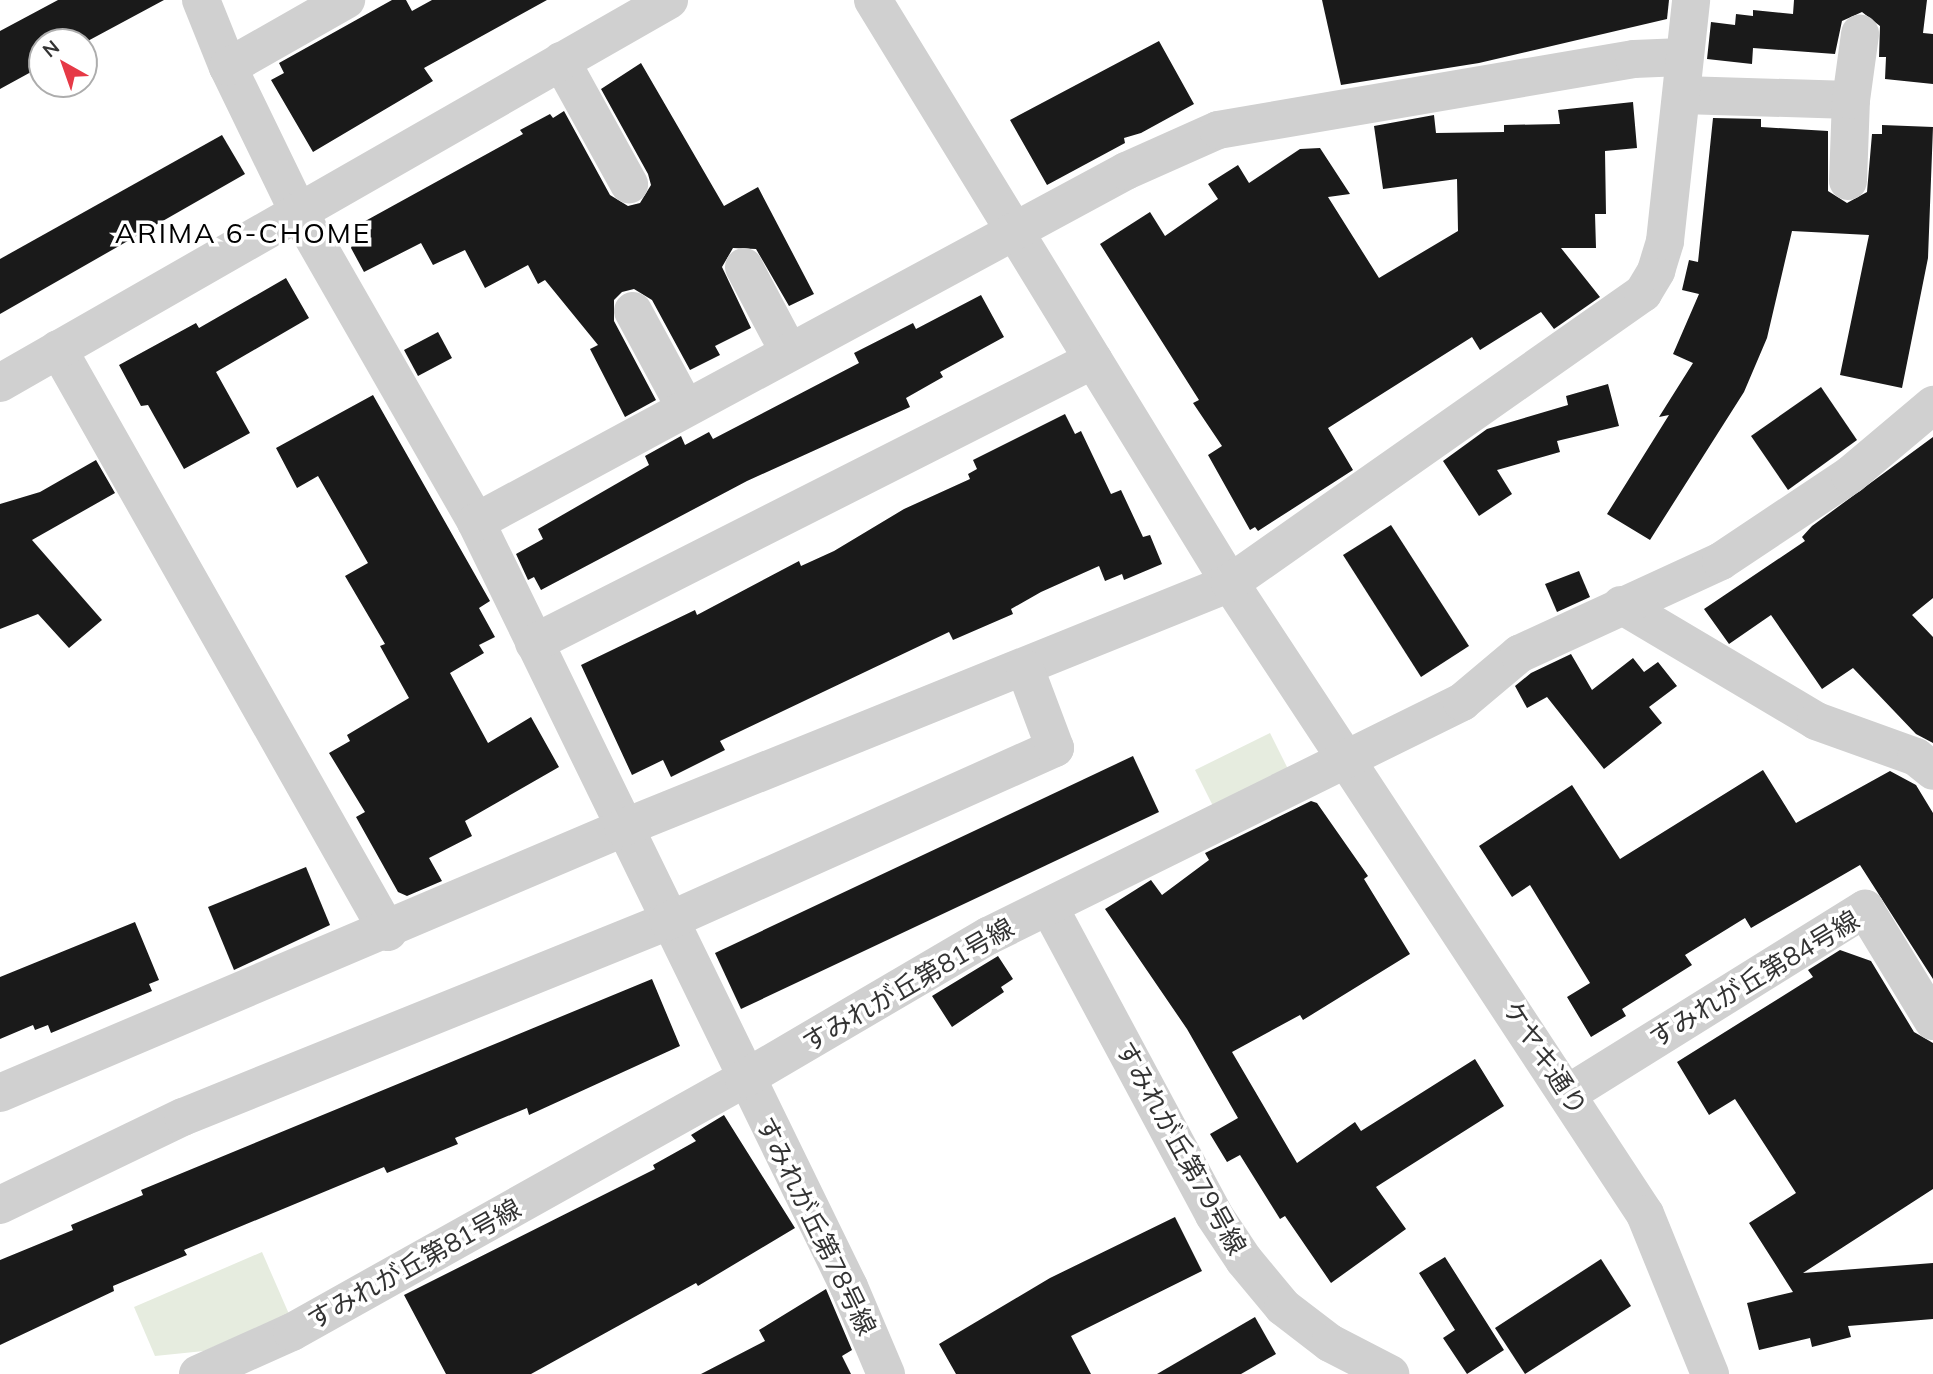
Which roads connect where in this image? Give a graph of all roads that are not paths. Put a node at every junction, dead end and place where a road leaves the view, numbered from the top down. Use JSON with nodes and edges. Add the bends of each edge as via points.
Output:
{"nodes":[{"id":1,"x":201,"y":0,"type":"edge"},
{"id":2,"x":346,"y":0,"type":"edge"},
{"id":3,"x":669,"y":0,"type":"edge"},
{"id":4,"x":873,"y":0,"type":"edge"},
{"id":5,"x":1691,"y":0,"type":"edge"},
{"id":6,"x":1860,"y":34,"type":"dead end"},
{"id":7,"x":1682,"y":57,"type":"junction"},
{"id":8,"x":561,"y":61,"type":"junction"},
{"id":9,"x":228,"y":67,"type":"junction"},
{"id":10,"x":1682,"y":95,"type":"junction"},
{"id":11,"x":1850,"y":100,"type":"junction"},
{"id":12,"x":1848,"y":181,"type":"dead end"},
{"id":13,"x":629,"y":184,"type":"dead end"},
{"id":14,"x":298,"y":211,"type":"junction"},
{"id":15,"x":1012,"y":233,"type":"junction"},
{"id":16,"x":744,"y":267,"type":"dead end"},
{"id":17,"x":634,"y":311,"type":"dead end"},
{"id":18,"x":58,"y":349,"type":"junction"},
{"id":19,"x":789,"y":352,"type":"junction"},
{"id":20,"x":1093,"y":360,"type":"junction"},
{"id":21,"x":0,"y":383,"type":"edge"},
{"id":22,"x":1933,"y":405,"type":"edge"},
{"id":23,"x":685,"y":407,"type":"junction"},
{"id":24,"x":476,"y":522,"type":"junction"},
{"id":25,"x":1230,"y":583,"type":"junction"},
{"id":26,"x":1621,"y":605,"type":"junction"},
{"id":27,"x":534,"y":643,"type":"junction"},
{"id":28,"x":1025,"y":668,"type":"junction"},
{"id":29,"x":1347,"y":758,"type":"junction"},
{"id":30,"x":1933,"y":771,"type":"edge"},
{"id":31,"x":623,"y":828,"type":"junction"},
{"id":32,"x":1049,"y":907,"type":"junction"},
{"id":33,"x":668,"y":921,"type":"junction"},
{"id":34,"x":388,"y":932,"type":"junction"},
{"id":35,"x":1933,"y":1021,"type":"edge"},
{"id":36,"x":744,"y":1079,"type":"junction"},
{"id":37,"x":0,"y":1093,"type":"edge"},
{"id":38,"x":1569,"y":1093,"type":"junction"},
{"id":39,"x":0,"y":1205,"type":"edge"},
{"id":40,"x":1382,"y":1372,"type":"edge"},
{"id":41,"x":198,"y":1374,"type":"edge"},
{"id":42,"x":886,"y":1374,"type":"edge"},
{"id":43,"x":1710,"y":1374,"type":"edge"}],
"edges":[{"from":1,"to":9,"type":"street","name":"すみれが丘第78号線"},
{"from":2,"to":9,"type":"street"},
{"from":3,"to":8,"type":"street"},
{"from":4,"to":15,"type":"street","name":"ケヤキ通り"},
{"from":5,"to":7,"type":"street"},
{"from":6,"to":11,"type":"street"},
{"from":7,"to":10,"type":"street"},
{"from":7,"to":15,"type":"street","via":[[1634,59],[1218,130],[1126,171]]},
{"from":8,"to":13,"type":"street"},
{"from":8,"to":14,"type":"street"},
{"from":9,"to":14,"type":"street","name":"すみれが丘第78号線"},
{"from":10,"to":11,"type":"street"},
{"from":10,"to":25,"type":"street","via":[[1665,241],[1643,293]]},
{"from":11,"to":12,"type":"street"},
{"from":14,"to":18,"type":"street"},
{"from":14,"to":24,"type":"street","name":"すみれが丘第78号線"},
{"from":15,"to":19,"type":"street"},
{"from":15,"to":20,"type":"street","name":"ケヤキ通り"},
{"from":16,"to":19,"type":"street"},
{"from":17,"to":23,"type":"street"},
{"from":18,"to":21,"type":"street"},
{"from":18,"to":34,"type":"street"},
{"from":19,"to":23,"type":"street"},
{"from":20,"to":25,"type":"street","name":"ケヤキ通り"},
{"from":20,"to":27,"type":"street"},
{"from":22,"to":26,"type":"street","name":"すみれが丘第81号線","via":[[1850,475],[1721,561]]},
{"from":23,"to":24,"type":"street"},
{"from":24,"to":27,"type":"street","name":"すみれが丘第78号線"},
{"from":25,"to":28,"type":"street"},
{"from":25,"to":29,"type":"street","name":"ケヤキ通り"},
{"from":26,"to":29,"type":"street","name":"すみれが丘第81号線","via":[[1519,654],[1462,702]]},
{"from":26,"to":30,"type":"street","via":[[1816,721],[1916,757]]},
{"from":27,"to":31,"type":"street","name":"すみれが丘第78号線"},
{"from":28,"to":31,"type":"street"},
{"from":28,"to":33,"type":"street","via":[[1055,748]]},
{"from":29,"to":32,"type":"street","name":"すみれが丘第81号線"},
{"from":29,"to":38,"type":"street","name":"ケヤキ通り"},
{"from":31,"to":33,"type":"street","name":"すみれが丘第78号線"},
{"from":31,"to":34,"type":"street"},
{"from":32,"to":36,"type":"street","name":"すみれが丘第81号線","via":[[988,936]]},
{"from":32,"to":40,"type":"street","name":"すみれが丘第79号線","via":[[1214,1215],[1244,1260],[1283,1307],[1330,1343]]},
{"from":33,"to":36,"type":"street","name":"すみれが丘第78号線"},
{"from":33,"to":39,"type":"street","via":[[183,1117]]},
{"from":34,"to":37,"type":"street"},
{"from":35,"to":38,"type":"street","name":"すみれが丘第84号線","via":[[1865,909]]},
{"from":36,"to":41,"type":"street","name":"すみれが丘第81号線","via":[[292,1332]]},
{"from":36,"to":42,"type":"street","name":"すみれが丘第78号線","via":[[849,1287]]},
{"from":38,"to":43,"type":"street","name":"ケヤキ通り","via":[[1645,1214]]}]}
